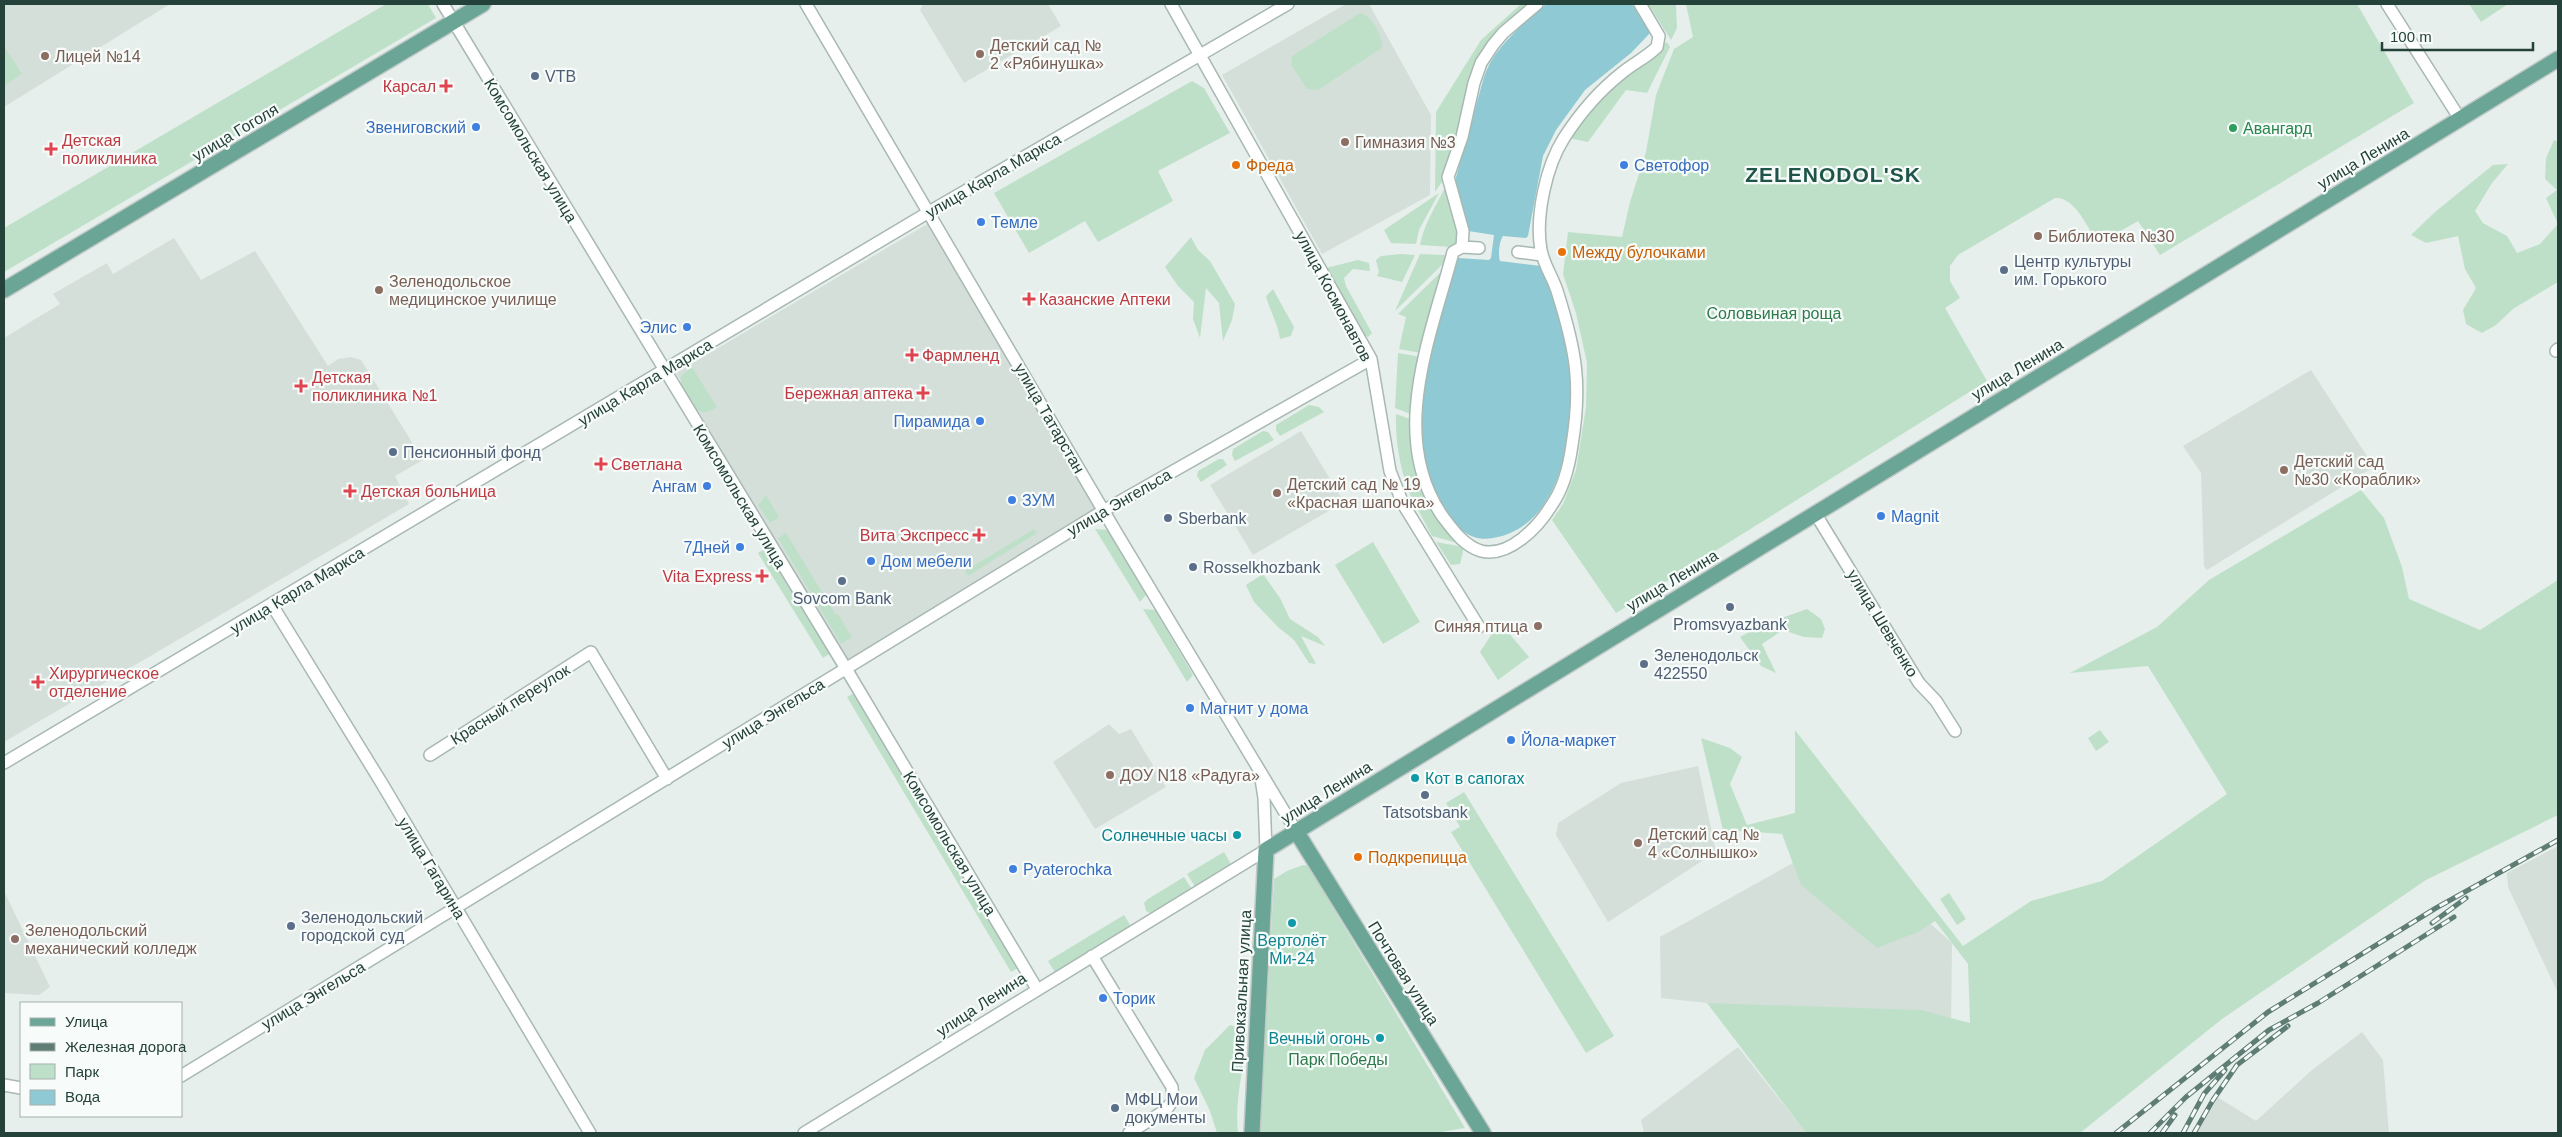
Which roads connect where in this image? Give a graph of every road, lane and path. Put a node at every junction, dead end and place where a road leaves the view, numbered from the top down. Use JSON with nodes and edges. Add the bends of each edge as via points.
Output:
{"nodes":[{"id":1,"x":443,"y":4,"type":"edge"},
{"id":2,"x":483,"y":4,"type":"edge"},
{"id":3,"x":806,"y":4,"type":"edge"},
{"id":4,"x":1171,"y":4,"type":"edge"},
{"id":5,"x":1288,"y":4,"type":"edge"},
{"id":6,"x":1536,"y":4,"type":"edge"},
{"id":7,"x":1640,"y":4,"type":"edge"},
{"id":8,"x":2387,"y":4,"type":"edge"},
{"id":9,"x":454,"y":22,"type":"junction"},
{"id":10,"x":1200,"y":55,"type":"junction"},
{"id":11,"x":2558,"y":58,"type":"edge"},
{"id":12,"x":2460,"y":119,"type":"junction"},
{"id":13,"x":929,"y":212,"type":"junction"},
{"id":14,"x":1462,"y":247,"type":"junction"},
{"id":15,"x":1479,"y":248,"type":"dead end"},
{"id":16,"x":1518,"y":252,"type":"dead end"},
{"id":17,"x":1542,"y":255,"type":"junction"},
{"id":18,"x":4,"y":290,"type":"edge"},
{"id":19,"x":1371,"y":360,"type":"junction"},
{"id":20,"x":664,"y":371,"type":"junction"},
{"id":21,"x":1103,"y":511,"type":"junction"},
{"id":22,"x":1815,"y":513,"type":"junction"},
{"id":23,"x":272,"y":605,"type":"junction"},
{"id":24,"x":1478,"y":627,"type":"dead end"},
{"id":25,"x":846,"y":667,"type":"junction"},
{"id":26,"x":1955,"y":731,"type":"dead end"},
{"id":27,"x":430,"y":755,"type":"dead end"},
{"id":28,"x":4,"y":763,"type":"edge"},
{"id":29,"x":1260,"y":772,"type":"junction"},
{"id":30,"x":668,"y":779,"type":"junction"},
{"id":31,"x":1296,"y":831,"type":"junction"},
{"id":32,"x":1266,"y":850,"type":"junction"},
{"id":33,"x":456,"y":908,"type":"junction"},
{"id":34,"x":1092,"y":956,"type":"junction"},
{"id":35,"x":1037,"y":989,"type":"junction"},
{"id":36,"x":182,"y":1075,"type":"edge"},
{"id":37,"x":4,"y":1085,"type":"edge"},
{"id":38,"x":20,"y":1088,"type":"edge"},
{"id":39,"x":590,"y":1133,"type":"edge"},
{"id":40,"x":804,"y":1133,"type":"edge"},
{"id":41,"x":1129,"y":1133,"type":"edge"},
{"id":42,"x":1252,"y":1133,"type":"edge"},
{"id":43,"x":1482,"y":1133,"type":"edge"}],
"edges":[{"from":1,"to":9,"type":"street","name":"Комсомольская улица"},
{"from":2,"to":9,"type":"main road","name":"улица Гоголя"},
{"from":3,"to":13,"type":"street","name":"улица Татарстан"},
{"from":4,"to":10,"type":"street","name":"улица Космонавтов"},
{"from":5,"to":10,"type":"street","name":"улица Карла Маркса"},
{"from":6,"to":14,"type":"street","via":[[1492,45],[1474,83],[1462,137],[1448,177],[1463,231]]},
{"from":7,"to":17,"type":"street","via":[[1659,36],[1657,47],[1624,71],[1589,104],[1564,139],[1550,167],[1543,195]]},
{"from":8,"to":12,"type":"street"},
{"from":9,"to":18,"type":"main road","name":"улица Гоголя"},
{"from":9,"to":20,"type":"street","name":"Комсомольская улица"},
{"from":10,"to":13,"type":"street","name":"улица Карла Маркса"},
{"from":10,"to":19,"type":"street","name":"улица Космонавтов"},
{"from":11,"to":12,"type":"main road","name":"улица Ленина"},
{"from":12,"to":22,"type":"main road","name":"улица Ленина"},
{"from":13,"to":20,"type":"street","name":"улица Карла Маркса"},
{"from":13,"to":21,"type":"street","name":"улица Татарстан"},
{"from":14,"to":15,"type":"street"},
{"from":14,"to":17,"type":"street","via":[[1453,252],[1424,355],[1415,424],[1420,469],[1439,511],[1464,541],[1476,550],[1489,553],[1510,546],[1531,532],[1558,496],[1569,467],[1579,392],[1576,366],[1559,295]]},
{"from":16,"to":17,"type":"street"},
{"from":19,"to":21,"type":"street","name":"улица Энгельса"},
{"from":19,"to":24,"type":"street","name":"улица Космонавтов","via":[[1390,471],[1418,531]]},
{"from":20,"to":23,"type":"street","name":"улица Карла Маркса"},
{"from":20,"to":25,"type":"street","name":"Комсомольская улица"},
{"from":21,"to":25,"type":"street","name":"улица Энгельса"},
{"from":21,"to":29,"type":"street","name":"улица Татарстан"},
{"from":22,"to":26,"type":"street","name":"улица Шевченко","via":[[1919,683],[1936,701]]},
{"from":22,"to":31,"type":"main road","name":"улица Ленина"},
{"from":23,"to":28,"type":"street","name":"улица Карла Маркса"},
{"from":23,"to":33,"type":"street","name":"улица Гагарина"},
{"from":25,"to":30,"type":"street","name":"улица Энгельса"},
{"from":25,"to":35,"type":"street","name":"Комсомольская улица"},
{"from":27,"to":30,"type":"street","name":"Красный переулок","via":[[591,652]]},
{"from":29,"to":31,"type":"street","name":"улица Татарстан"},
{"from":29,"to":32,"type":"street"},
{"from":30,"to":33,"type":"street","name":"улица Энгельса"},
{"from":31,"to":32,"type":"main road","name":"улица Ленина"},
{"from":31,"to":43,"type":"main road","name":"Почтовая улица"},
{"from":32,"to":34,"type":"street","name":"улица Ленина"},
{"from":32,"to":42,"type":"main road","name":"Привокзальная улица"},
{"from":33,"to":36,"type":"street","name":"улица Энгельса"},
{"from":33,"to":39,"type":"street","name":"улица Гагарина"},
{"from":34,"to":35,"type":"street","name":"улица Ленина"},
{"from":34,"to":41,"type":"street","via":[[1172,1087],[1173,1100],[1166,1110]]},
{"from":35,"to":40,"type":"street","name":"улица Ленина","via":[[995,1018]]},
{"from":37,"to":38,"type":"street"}]}
